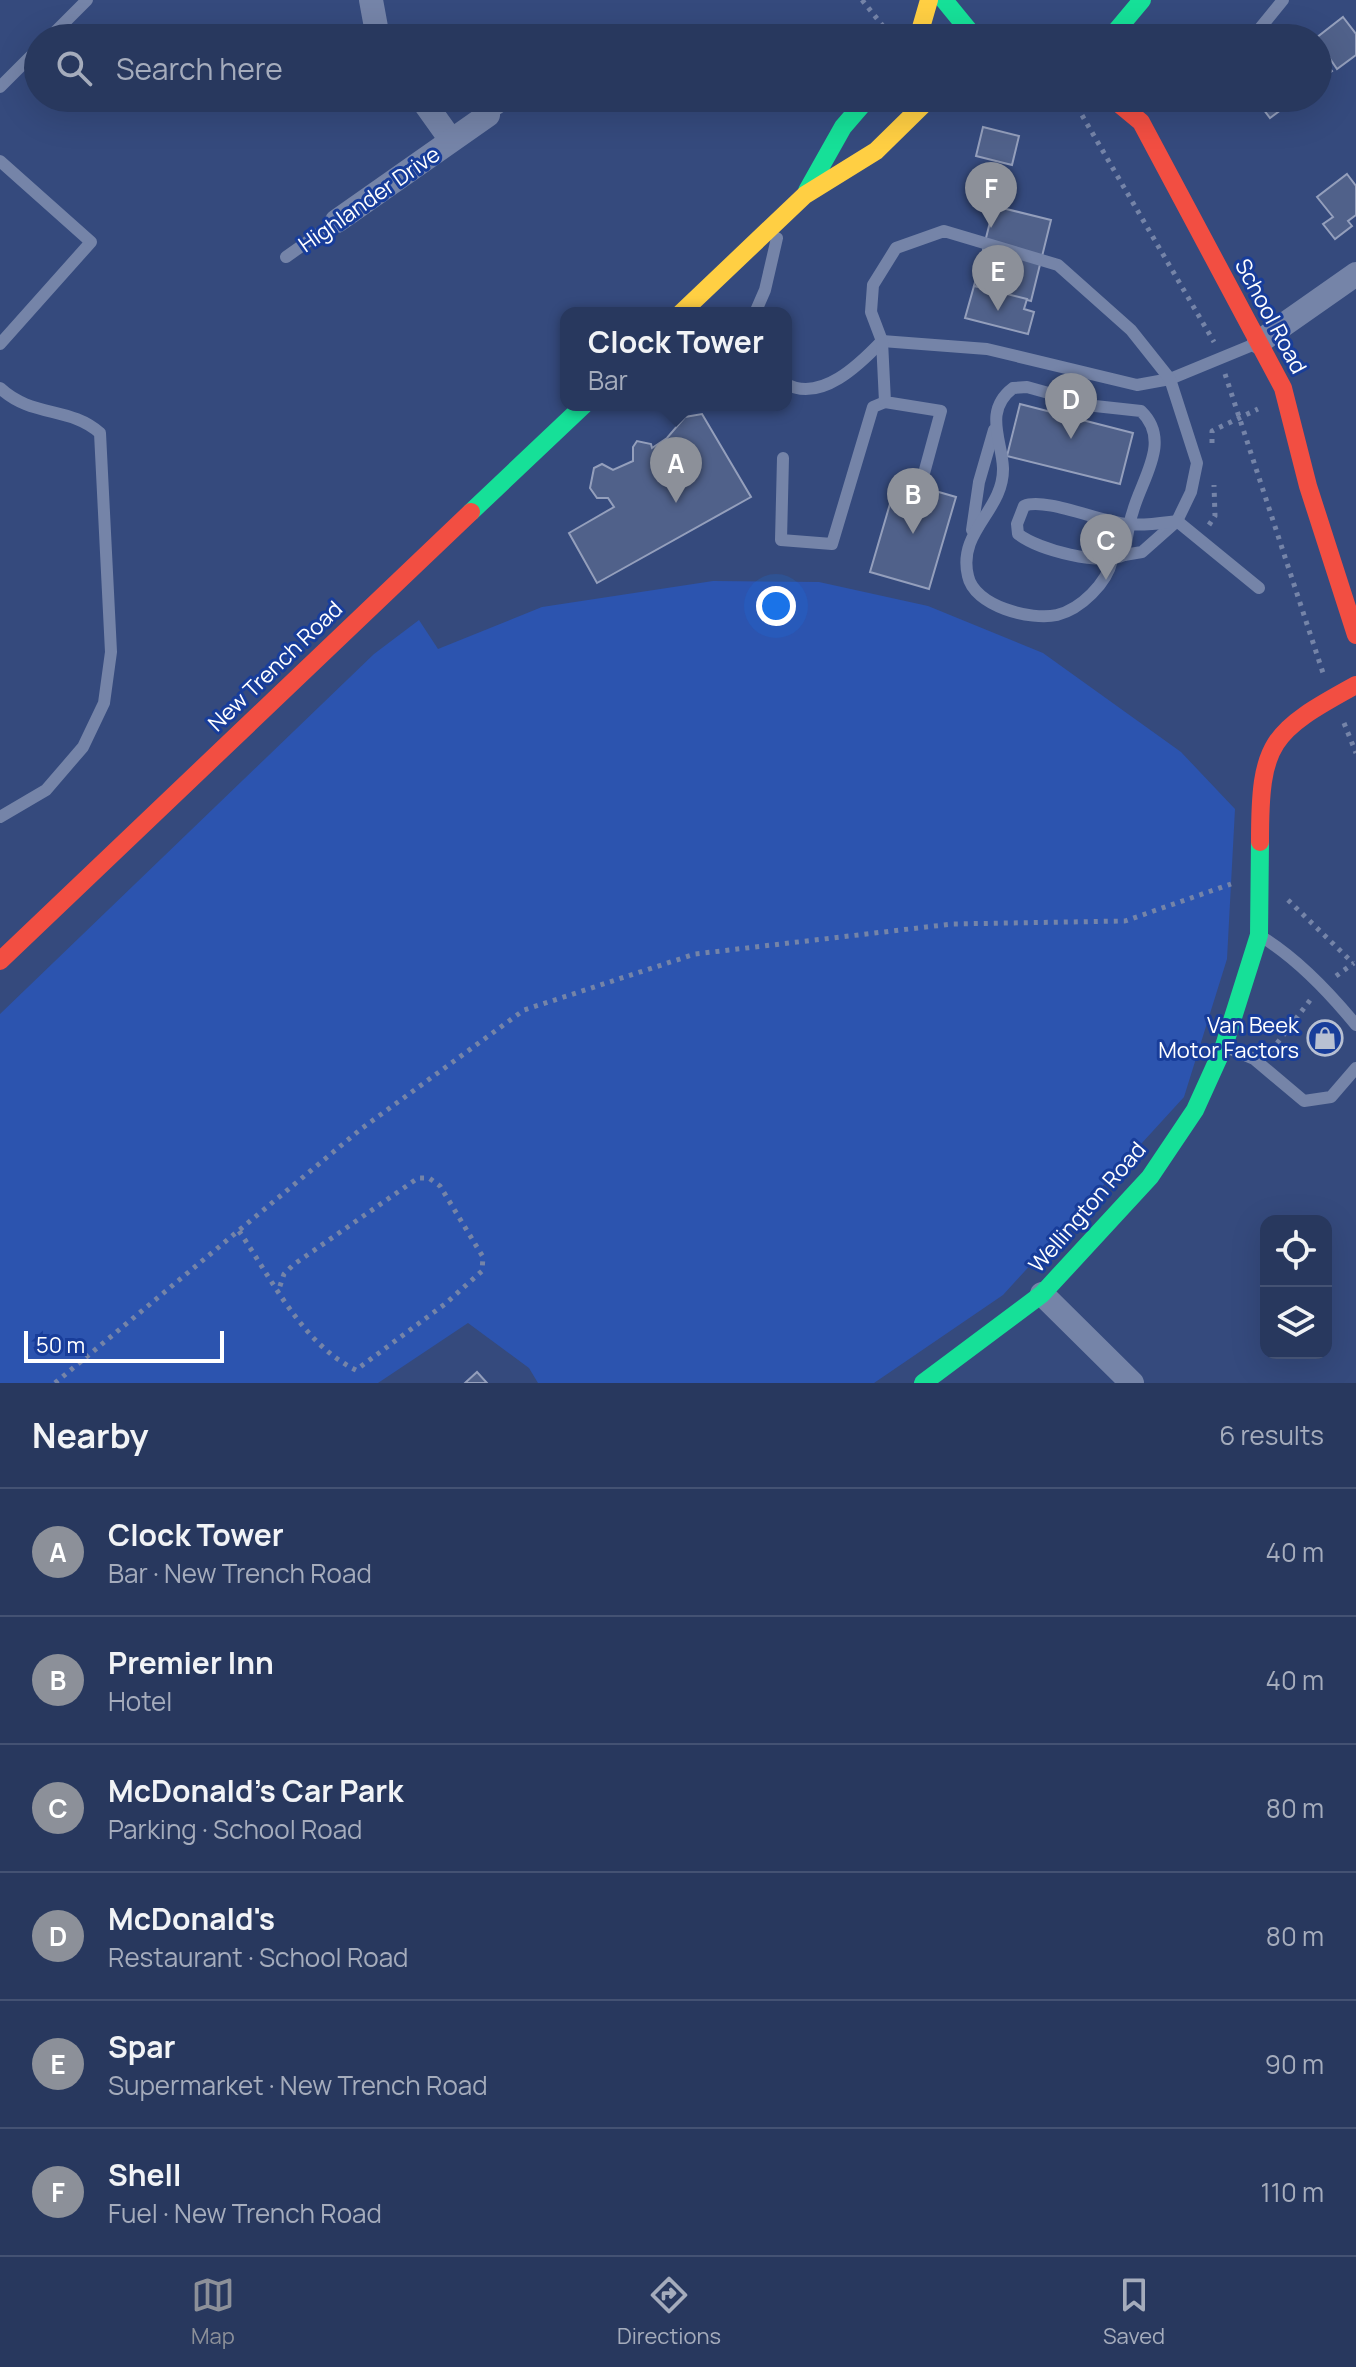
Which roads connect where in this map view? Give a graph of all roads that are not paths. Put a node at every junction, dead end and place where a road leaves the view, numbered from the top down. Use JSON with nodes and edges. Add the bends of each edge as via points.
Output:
{"nodes":[{"id":1,"x":87,"y":0,"type":"edge"},
{"id":2,"x":371,"y":0,"type":"edge"},
{"id":3,"x":929,"y":0,"type":"edge"},
{"id":4,"x":944,"y":0,"type":"edge"},
{"id":5,"x":1283,"y":0,"type":"edge"},
{"id":6,"x":1141,"y":1,"type":"edge"},
{"id":7,"x":63,"y":24,"type":"edge"},
{"id":8,"x":375,"y":24,"type":"edge"},
{"id":9,"x":922,"y":24,"type":"edge"},
{"id":10,"x":964,"y":24,"type":"edge"},
{"id":11,"x":1122,"y":24,"type":"edge"},
{"id":12,"x":1138,"y":24,"type":"edge"},
{"id":13,"x":1263,"y":24,"type":"edge"},
{"id":14,"x":24,"y":63,"type":"edge"},
{"id":15,"x":0,"y":87,"type":"edge"},
{"id":16,"x":431,"y":112,"type":"edge"},
{"id":17,"x":493,"y":112,"type":"edge"},
{"id":18,"x":856,"y":112,"type":"edge"},
{"id":19,"x":916,"y":112,"type":"edge"},
{"id":20,"x":1129,"y":112,"type":"edge"},
{"id":21,"x":1140,"y":112,"type":"edge"},
{"id":22,"x":488,"y":115,"type":"joint"},
{"id":23,"x":1141,"y":122,"type":"junction"},
{"id":24,"x":451,"y":140,"type":"junction"},
{"id":25,"x":0,"y":161,"type":"edge"},
{"id":26,"x":805,"y":195,"type":"junction"},
{"id":27,"x":783,"y":216,"type":"junction"},
{"id":28,"x":337,"y":221,"type":"joint"},
{"id":29,"x":286,"y":257,"type":"dead end"},
{"id":30,"x":1356,"y":274,"type":"edge"},
{"id":31,"x":687,"y":307,"type":"edge"},
{"id":32,"x":758,"y":307,"type":"edge"},
{"id":33,"x":882,"y":341,"type":"junction"},
{"id":34,"x":1259,"y":342,"type":"junction"},
{"id":35,"x":0,"y":344,"type":"edge"},
{"id":36,"x":1170,"y":379,"type":"junction"},
{"id":37,"x":792,"y":387,"type":"edge"},
{"id":38,"x":0,"y":388,"type":"edge"},
{"id":39,"x":885,"y":402,"type":"junction"},
{"id":40,"x":578,"y":411,"type":"edge"},
{"id":41,"x":994,"y":430,"type":"junction"},
{"id":42,"x":783,"y":458,"type":"dead end"},
{"id":43,"x":923,"y":477,"type":"dead end"},
{"id":44,"x":1177,"y":521,"type":"junction"},
{"id":45,"x":1129,"y":524,"type":"junction"},
{"id":46,"x":972,"y":530,"type":"junction"},
{"id":47,"x":1118,"y":558,"type":"junction"},
{"id":48,"x":1259,"y":588,"type":"dead end"},
{"id":49,"x":1356,"y":635,"type":"edge"},
{"id":50,"x":1356,"y":685,"type":"edge"},
{"id":51,"x":0,"y":817,"type":"edge"},
{"id":52,"x":1259,"y":935,"type":"junction"},
{"id":53,"x":0,"y":961,"type":"edge"},
{"id":54,"x":1356,"y":1025,"type":"edge"},
{"id":55,"x":1224,"y":1046,"type":"junction"},
{"id":56,"x":1356,"y":1068,"type":"edge"},
{"id":57,"x":1042,"y":1294,"type":"junction"},
{"id":58,"x":923,"y":1383,"type":"edge"},
{"id":59,"x":1132,"y":1383,"type":"edge"}],
"edges":[{"from":1,"to":7,"type":"lane"},
{"from":2,"to":8,"type":"street"},
{"from":3,"to":9,"type":"main road"},
{"from":4,"to":10,"type":"main road"},
{"from":5,"to":13,"type":"lane"},
{"from":6,"to":11,"type":"main road"},
{"from":6,"to":12,"type":"main road"},
{"from":14,"to":15,"type":"lane"},
{"from":16,"to":24,"type":"street","name":"Highlander Drive"},
{"from":17,"to":22,"type":"lane","name":"Highlander Drive"},
{"from":18,"to":26,"type":"main road"},
{"from":19,"to":26,"type":"main road","via":[[876,151]]},
{"from":20,"to":23,"type":"main road","name":"School Road"},
{"from":21,"to":23,"type":"main road","name":"School Road"},
{"from":22,"to":24,"type":"street","name":"Highlander Drive"},
{"from":23,"to":34,"type":"main road","name":"School Road"},
{"from":24,"to":28,"type":"street","name":"Highlander Drive"},
{"from":25,"to":35,"type":"lane","via":[[91,242]]},
{"from":26,"to":27,"type":"main road"},
{"from":27,"to":31,"type":"main road"},
{"from":27,"to":32,"type":"lane"},
{"from":28,"to":29,"type":"lane","name":"Highlander Drive"},
{"from":30,"to":34,"type":"street"},
{"from":33,"to":36,"type":"lane","via":[[987,349],[1137,385]]},
{"from":33,"to":36,"type":"lane","via":[[871,312],[873,285],[896,248],[944,231],[1058,265],[1131,330]]},
{"from":33,"to":37,"type":"lane","via":[[831,384]]},
{"from":33,"to":39,"type":"lane"},
{"from":34,"to":36,"type":"lane"},
{"from":34,"to":49,"type":"main road","name":"School Road","via":[[1283,388]]},
{"from":36,"to":44,"type":"lane","via":[[1197,463]]},
{"from":38,"to":51,"type":"lane","via":[[41,411],[85,419],[100,433],[111,652],[104,703],[83,747],[46,790]]},
{"from":39,"to":42,"type":"lane","via":[[873,407],[832,544],[781,540]]},
{"from":39,"to":43,"type":"lane","via":[[941,411]]},
{"from":40,"to":53,"type":"main road","name":"New Trench Road"},
{"from":41,"to":45,"type":"lane","via":[[1007,393],[1018,387],[1141,411],[1154,428],[1155,440]]},
{"from":41,"to":46,"type":"lane"},
{"from":41,"to":46,"type":"lane","via":[[1003,471],[990,510]]},
{"from":44,"to":45,"type":"lane"},
{"from":44,"to":47,"type":"lane","via":[[1142,552]]},
{"from":44,"to":48,"type":"lane"},
{"from":45,"to":47,"type":"lane"},
{"from":45,"to":47,"type":"lane","via":[[1034,502],[1024,506],[1017,524],[1018,534],[1028,541]]},
{"from":46,"to":47,"type":"lane","via":[[968,580],[977,593],[1023,613],[1069,611],[1106,578]]},
{"from":50,"to":52,"type":"main road","name":"Wellington Road","via":[[1303,714],[1274,742],[1260,787]]},
{"from":52,"to":54,"type":"lane","via":[[1322,986]]},
{"from":52,"to":55,"type":"main road","name":"Wellington Road"},
{"from":55,"to":56,"type":"lane","via":[[1260,1064],[1304,1101],[1331,1097]]},
{"from":55,"to":57,"type":"main road","name":"Wellington Road","via":[[1195,1110],[1150,1177]]},
{"from":57,"to":58,"type":"main road","name":"Wellington Road"},
{"from":57,"to":59,"type":"street"}]}
